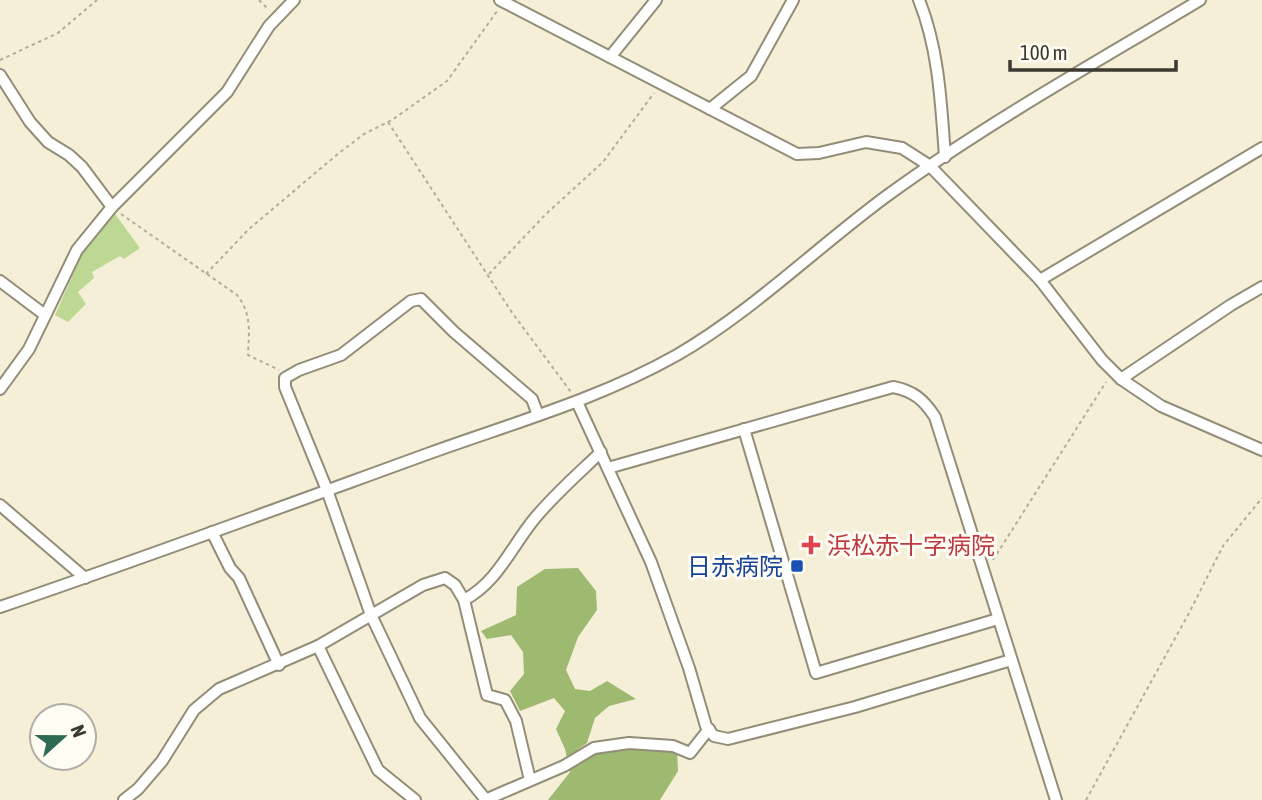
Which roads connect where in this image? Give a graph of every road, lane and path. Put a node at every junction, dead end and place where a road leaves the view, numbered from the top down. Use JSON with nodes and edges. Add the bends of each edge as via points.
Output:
{"nodes":[{"id":1,"x":97,"y":0,"type":"edge"},
{"id":2,"x":259,"y":0,"type":"edge"},
{"id":3,"x":294,"y":0,"type":"edge"},
{"id":4,"x":656,"y":0,"type":"edge"},
{"id":5,"x":793,"y":0,"type":"edge"},
{"id":6,"x":919,"y":0,"type":"edge"},
{"id":7,"x":1200,"y":0,"type":"edge"},
{"id":8,"x":502,"y":1,"type":"edge"},
{"id":9,"x":277,"y":17,"type":"junction"},
{"id":10,"x":610,"y":57,"type":"junction"},
{"id":11,"x":0,"y":60,"type":"edge"},
{"id":12,"x":0,"y":75,"type":"edge"},
{"id":13,"x":660,"y":85,"type":"junction"},
{"id":14,"x":710,"y":109,"type":"junction"},
{"id":15,"x":388,"y":122,"type":"junction"},
{"id":16,"x":1262,"y":148,"type":"edge"},
{"id":17,"x":945,"y":157,"type":"junction"},
{"id":18,"x":930,"y":166,"type":"junction"},
{"id":19,"x":112,"y":207,"type":"junction"},
{"id":20,"x":206,"y":274,"type":"junction"},
{"id":21,"x":488,"y":275,"type":"junction"},
{"id":22,"x":1040,"y":280,"type":"junction"},
{"id":23,"x":0,"y":281,"type":"edge"},
{"id":24,"x":1262,"y":287,"type":"edge"},
{"id":25,"x":45,"y":315,"type":"junction"},
{"id":26,"x":290,"y":375,"type":"junction"},
{"id":27,"x":1117,"y":376,"type":"junction"},
{"id":28,"x":0,"y":389,"type":"edge"},
{"id":29,"x":577,"y":402,"type":"junction"},
{"id":30,"x":538,"y":415,"type":"junction"},
{"id":31,"x":744,"y":429,"type":"junction"},
{"id":32,"x":1262,"y":450,"type":"edge"},
{"id":33,"x":601,"y":452,"type":"junction"},
{"id":34,"x":608,"y":468,"type":"junction"},
{"id":35,"x":327,"y":490,"type":"junction"},
{"id":36,"x":1262,"y":498,"type":"edge"},
{"id":37,"x":0,"y":505,"type":"edge"},
{"id":38,"x":212,"y":532,"type":"junction"},
{"id":39,"x":984,"y":573,"type":"junction"},
{"id":40,"x":85,"y":578,"type":"junction"},
{"id":41,"x":464,"y":600,"type":"junction"},
{"id":42,"x":0,"y":606,"type":"edge"},
{"id":43,"x":371,"y":615,"type":"junction"},
{"id":44,"x":998,"y":619,"type":"junction"},
{"id":45,"x":318,"y":646,"type":"junction"},
{"id":46,"x":1011,"y":660,"type":"junction"},
{"id":47,"x":279,"y":664,"type":"junction"},
{"id":48,"x":707,"y":727,"type":"junction"},
{"id":49,"x":530,"y":780,"type":"junction"},
{"id":50,"x":124,"y":800,"type":"edge"},
{"id":51,"x":415,"y":800,"type":"edge"},
{"id":52,"x":485,"y":800,"type":"edge"},
{"id":53,"x":1056,"y":800,"type":"edge"},
{"id":54,"x":1086,"y":800,"type":"edge"}],
"edges":[{"from":1,"to":11,"type":"path","via":[[58,33]]},
{"from":2,"to":9,"type":"path"},
{"from":3,"to":9,"type":"street"},
{"from":4,"to":10,"type":"street"},
{"from":5,"to":14,"type":"street","via":[[751,76]]},
{"from":6,"to":17,"type":"street","via":[[939,76]]},
{"from":7,"to":17,"type":"street"},
{"from":8,"to":10,"type":"street"},
{"from":8,"to":15,"type":"path","via":[[447,81]]},
{"from":9,"to":19,"type":"street","via":[[226,92]]},
{"from":10,"to":13,"type":"street"},
{"from":12,"to":19,"type":"street","via":[[30,122],[82,167]]},
{"from":13,"to":14,"type":"street"},
{"from":13,"to":21,"type":"path","via":[[603,162]]},
{"from":14,"to":18,"type":"street","via":[[797,154],[866,142],[902,148]]},
{"from":15,"to":20,"type":"path","via":[[364,134],[300,186]]},
{"from":15,"to":21,"type":"path"},
{"from":16,"to":22,"type":"street"},
{"from":17,"to":18,"type":"street"},
{"from":18,"to":22,"type":"street"},
{"from":18,"to":29,"type":"street","via":[[710,334],[676,356]]},
{"from":19,"to":20,"type":"path"},
{"from":19,"to":25,"type":"street","via":[[77,250]]},
{"from":20,"to":26,"type":"path","via":[[245,305],[250,318],[248,355]]},
{"from":21,"to":29,"type":"path"},
{"from":22,"to":27,"type":"street"},
{"from":23,"to":25,"type":"street"},
{"from":24,"to":27,"type":"street"},
{"from":25,"to":28,"type":"street","via":[[29,349]]},
{"from":26,"to":30,"type":"street","via":[[341,355],[411,301],[421,299],[532,399]]},
{"from":26,"to":35,"type":"street","via":[[285,387]]},
{"from":27,"to":32,"type":"street","via":[[1161,406]]},
{"from":27,"to":39,"type":"path","via":[[1097,395]]},
{"from":29,"to":30,"type":"street"},
{"from":29,"to":33,"type":"street"},
{"from":30,"to":35,"type":"street"},
{"from":31,"to":34,"type":"street"},
{"from":31,"to":39,"type":"street","via":[[893,387],[921,397],[935,417]]},
{"from":31,"to":44,"type":"street","via":[[816,673]]},
{"from":33,"to":34,"type":"street"},
{"from":33,"to":41,"type":"street","via":[[550,500],[494,578]]},
{"from":34,"to":48,"type":"street","via":[[651,562]]},
{"from":35,"to":38,"type":"street"},
{"from":35,"to":43,"type":"street"},
{"from":36,"to":54,"type":"path","via":[[1223,546]]},
{"from":37,"to":40,"type":"street"},
{"from":38,"to":40,"type":"street"},
{"from":38,"to":47,"type":"street"},
{"from":39,"to":44,"type":"street"},
{"from":40,"to":42,"type":"street"},
{"from":41,"to":43,"type":"street","via":[[455,584],[438,579]]},
{"from":41,"to":49,"type":"street","via":[[487,695],[505,700],[516,721]]},
{"from":43,"to":45,"type":"street"},
{"from":43,"to":52,"type":"street","via":[[420,718]]},
{"from":44,"to":46,"type":"street"},
{"from":45,"to":47,"type":"street"},
{"from":45,"to":51,"type":"street","via":[[378,771]]},
{"from":46,"to":48,"type":"street","via":[[760,732],[727,739],[714,736]]},
{"from":46,"to":53,"type":"street"},
{"from":47,"to":50,"type":"street","via":[[219,689],[194,710],[162,761]]},
{"from":48,"to":49,"type":"street","via":[[690,753],[673,746],[629,743],[594,748]]},
{"from":49,"to":52,"type":"street"}]}
